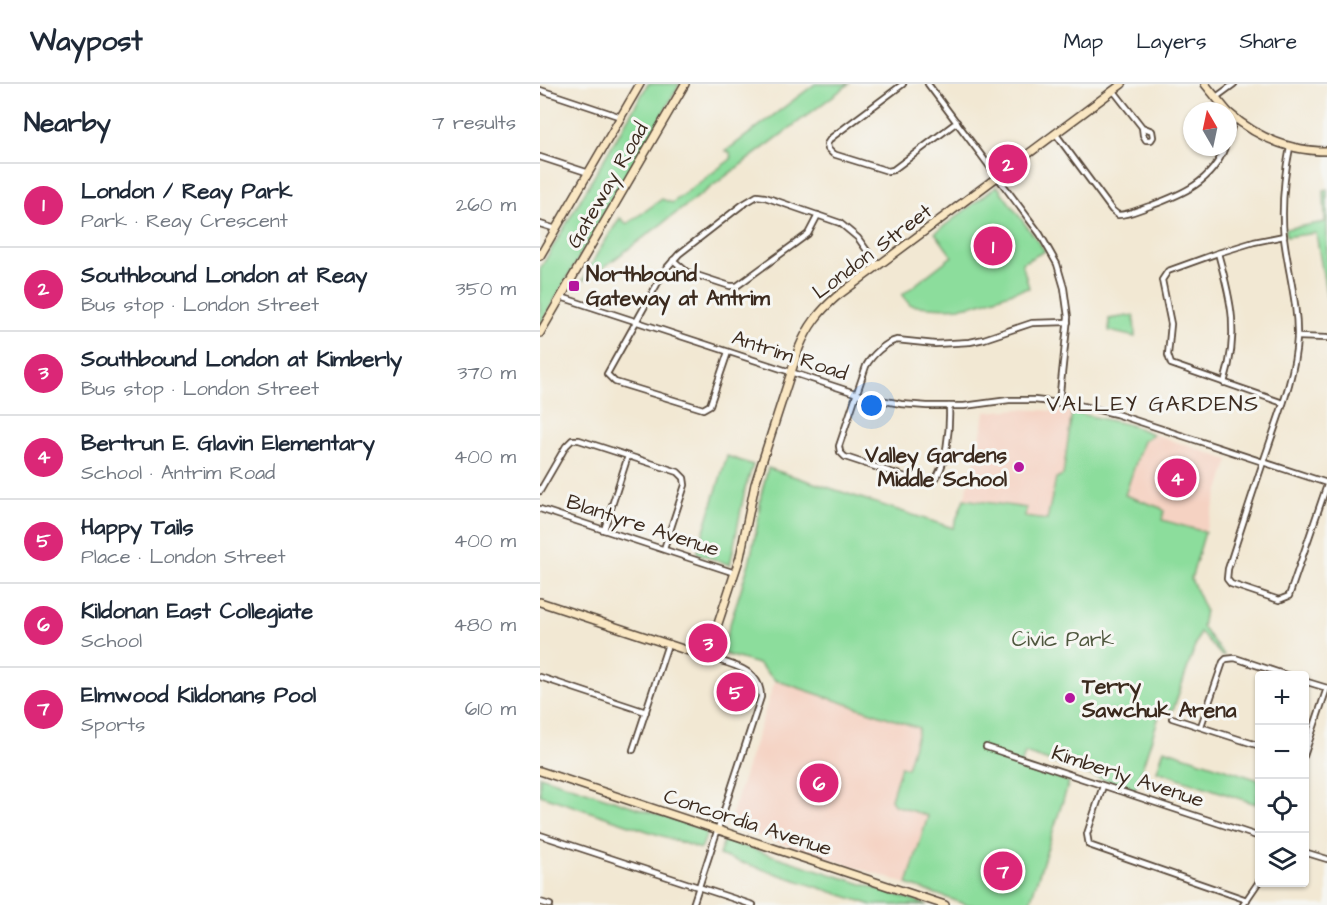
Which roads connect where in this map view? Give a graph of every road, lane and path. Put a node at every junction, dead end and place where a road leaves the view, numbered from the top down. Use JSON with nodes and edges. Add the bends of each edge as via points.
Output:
{"nodes":[{"id":1,"x":640,"y":84,"type":"edge"},
{"id":2,"x":685,"y":84,"type":"edge"},
{"id":3,"x":903,"y":84,"type":"edge"},
{"id":4,"x":928,"y":84,"type":"edge"},
{"id":5,"x":1122,"y":84,"type":"edge"},
{"id":6,"x":1205,"y":84,"type":"edge"},
{"id":7,"x":1234,"y":84,"type":"edge"},
{"id":8,"x":540,"y":90,"type":"edge"},
{"id":9,"x":1113,"y":90,"type":"junction"},
{"id":10,"x":1215,"y":98,"type":"junction"},
{"id":11,"x":1219,"y":102,"type":"edge"},
{"id":12,"x":621,"y":117,"type":"junction"},
{"id":13,"x":1237,"y":119,"type":"edge"},
{"id":14,"x":957,"y":122,"type":"junction"},
{"id":15,"x":1142,"y":127,"type":"dead end"},
{"id":16,"x":1055,"y":133,"type":"junction"},
{"id":17,"x":1290,"y":147,"type":"junction"},
{"id":18,"x":1327,"y":151,"type":"edge"},
{"id":19,"x":1220,"y":156,"type":"edge"},
{"id":20,"x":540,"y":157,"type":"edge"},
{"id":21,"x":590,"y":174,"type":"junction"},
{"id":22,"x":998,"y":176,"type":"junction"},
{"id":23,"x":818,"y":215,"type":"junction"},
{"id":24,"x":540,"y":224,"type":"edge"},
{"id":25,"x":556,"y":229,"type":"junction"},
{"id":26,"x":1284,"y":236,"type":"junction"},
{"id":27,"x":1218,"y":254,"type":"junction"},
{"id":28,"x":540,"y":256,"type":"edge"},
{"id":29,"x":673,"y":260,"type":"junction"},
{"id":30,"x":878,"y":266,"type":"junction"},
{"id":31,"x":561,"y":297,"type":"junction"},
{"id":32,"x":636,"y":322,"type":"junction"},
{"id":33,"x":1068,"y":322,"type":"junction"},
{"id":34,"x":540,"y":333,"type":"edge"},
{"id":35,"x":1297,"y":337,"type":"junction"},
{"id":36,"x":1327,"y":338,"type":"edge"},
{"id":37,"x":728,"y":352,"type":"junction"},
{"id":38,"x":792,"y":374,"type":"junction"},
{"id":39,"x":1224,"y":383,"type":"junction"},
{"id":40,"x":856,"y":394,"type":"junction"},
{"id":41,"x":1059,"y":402,"type":"junction"},
{"id":42,"x":1283,"y":403,"type":"junction"},
{"id":43,"x":949,"y":406,"type":"junction"},
{"id":44,"x":628,"y":456,"type":"junction"},
{"id":45,"x":1263,"y":462,"type":"junction"},
{"id":46,"x":1327,"y":484,"type":"edge"},
{"id":47,"x":540,"y":491,"type":"edge"},
{"id":48,"x":540,"y":509,"type":"edge"},
{"id":49,"x":604,"y":530,"type":"junction"},
{"id":50,"x":664,"y":549,"type":"junction"},
{"id":51,"x":735,"y":573,"type":"junction"},
{"id":52,"x":540,"y":602,"type":"edge"},
{"id":53,"x":668,"y":645,"type":"junction"},
{"id":54,"x":707,"y":657,"type":"junction"},
{"id":55,"x":1277,"y":671,"type":"edge"},
{"id":56,"x":540,"y":677,"type":"edge"},
{"id":57,"x":1309,"y":682,"type":"edge"},
{"id":58,"x":1327,"y":688,"type":"edge"},
{"id":59,"x":646,"y":712,"type":"junction"},
{"id":60,"x":1172,"y":718,"type":"dead end"},
{"id":61,"x":1201,"y":726,"type":"junction"},
{"id":62,"x":1255,"y":744,"type":"edge"},
{"id":63,"x":1309,"y":744,"type":"edge"},
{"id":64,"x":986,"y":747,"type":"dead end"},
{"id":65,"x":633,"y":750,"type":"dead end"},
{"id":66,"x":540,"y":771,"type":"edge"},
{"id":67,"x":1103,"y":786,"type":"junction"},
{"id":68,"x":717,"y":830,"type":"junction"},
{"id":69,"x":540,"y":834,"type":"edge"},
{"id":70,"x":1255,"y":835,"type":"edge"},
{"id":71,"x":1309,"y":853,"type":"edge"},
{"id":72,"x":1327,"y":860,"type":"edge"},
{"id":73,"x":699,"y":887,"type":"junction"},
{"id":74,"x":1255,"y":887,"type":"edge"},
{"id":75,"x":540,"y":902,"type":"edge"},
{"id":76,"x":1245,"y":903,"type":"edge"},
{"id":77,"x":550,"y":905,"type":"edge"},
{"id":78,"x":693,"y":905,"type":"edge"},
{"id":79,"x":753,"y":905,"type":"edge"},
{"id":80,"x":945,"y":905,"type":"edge"}],
"edges":[{"from":1,"to":12,"type":"street"},
{"from":2,"to":31,"type":"street","name":"Gateway Road"},
{"from":3,"to":14,"type":"street","via":[[831,138],[828,149],[833,154],[893,170]]},
{"from":4,"to":14,"type":"street"},
{"from":5,"to":9,"type":"street","name":"London Street"},
{"from":6,"to":10,"type":"street"},
{"from":7,"to":10,"type":"street"},
{"from":8,"to":12,"type":"street"},
{"from":9,"to":15,"type":"street"},
{"from":9,"to":16,"type":"street","name":"London Street"},
{"from":10,"to":11,"type":"street"},
{"from":12,"to":21,"type":"street"},
{"from":13,"to":17,"type":"street"},
{"from":14,"to":22,"type":"street"},
{"from":16,"to":19,"type":"street","via":[[1118,215],[1194,188]]},
{"from":16,"to":22,"type":"street","name":"London Street"},
{"from":17,"to":18,"type":"street"},
{"from":17,"to":26,"type":"street","via":[[1282,203]]},
{"from":20,"to":21,"type":"street"},
{"from":21,"to":25,"type":"street"},
{"from":22,"to":30,"type":"street","name":"London Street"},
{"from":22,"to":33,"type":"street","via":[[1052,253],[1063,281]]},
{"from":23,"to":29,"type":"street","via":[[757,196]]},
{"from":23,"to":29,"type":"street","via":[[808,234],[737,286],[687,272]]},
{"from":23,"to":30,"type":"street","via":[[850,230]]},
{"from":24,"to":25,"type":"street"},
{"from":25,"to":28,"type":"street"},
{"from":26,"to":27,"type":"street"},
{"from":26,"to":35,"type":"street"},
{"from":27,"to":39,"type":"street","via":[[1234,329]]},
{"from":27,"to":39,"type":"street","via":[[1168,271],[1162,280],[1171,324],[1169,362]]},
{"from":29,"to":32,"type":"street"},
{"from":30,"to":38,"type":"street","name":"London Street","via":[[818,313],[803,337]]},
{"from":31,"to":32,"type":"street","name":"Antrim Road"},
{"from":31,"to":34,"type":"street","name":"Gateway Road"},
{"from":32,"to":37,"type":"street","name":"Antrim Road"},
{"from":32,"to":37,"type":"street","via":[[607,374],[615,382],[636,389],[705,409],[710,405]]},
{"from":33,"to":40,"type":"street","via":[[1032,323],[984,339],[953,344],[894,340],[869,361]]},
{"from":33,"to":41,"type":"street"},
{"from":35,"to":36,"type":"street"},
{"from":35,"to":42,"type":"street"},
{"from":37,"to":38,"type":"street","name":"Antrim Road"},
{"from":38,"to":40,"type":"street","name":"Antrim Road"},
{"from":38,"to":51,"type":"street","name":"London Street","via":[[755,484]]},
{"from":39,"to":42,"type":"street"},
{"from":40,"to":43,"type":"street","name":"Antrim Road","via":[[901,404]]},
{"from":40,"to":43,"type":"street","via":[[839,446],[842,455],[928,484],[937,477],[949,440]]},
{"from":41,"to":43,"type":"street","name":"Antrim Road","via":[[1009,400]]},
{"from":41,"to":45,"type":"street","name":"Antrim Road","via":[[1116,414]]},
{"from":42,"to":45,"type":"street"},
{"from":44,"to":47,"type":"street","via":[[572,440]]},
{"from":44,"to":49,"type":"street"},
{"from":44,"to":50,"type":"street","via":[[678,472],[684,478]]},
{"from":45,"to":46,"type":"street","name":"Antrim Road"},
{"from":45,"to":46,"type":"street","via":[[1228,569],[1231,584],[1279,600],[1289,596]]},
{"from":48,"to":49,"type":"street","name":"Blantyre Avenue"},
{"from":49,"to":50,"type":"street","name":"Blantyre Avenue"},
{"from":50,"to":51,"type":"street","name":"Blantyre Avenue"},
{"from":51,"to":54,"type":"street","name":"London Street"},
{"from":52,"to":53,"type":"street"},
{"from":53,"to":54,"type":"street"},
{"from":53,"to":59,"type":"street"},
{"from":54,"to":68,"type":"street","via":[[751,673],[761,689]]},
{"from":55,"to":61,"type":"street","via":[[1235,657],[1226,659]]},
{"from":56,"to":59,"type":"street"},
{"from":57,"to":58,"type":"street"},
{"from":58,"to":63,"type":"street"},
{"from":59,"to":65,"type":"street"},
{"from":60,"to":61,"type":"street"},
{"from":61,"to":62,"type":"street"},
{"from":64,"to":67,"type":"street","name":"Kimberly Avenue"},
{"from":66,"to":68,"type":"street","name":"Concordia Avenue"},
{"from":67,"to":70,"type":"street","name":"Kimberly Avenue"},
{"from":67,"to":76,"type":"street","via":[[1087,834],[1089,845]]},
{"from":68,"to":73,"type":"street"},
{"from":68,"to":80,"type":"street","name":"Concordia Avenue"},
{"from":69,"to":73,"type":"street"},
{"from":71,"to":72,"type":"street"},
{"from":73,"to":78,"type":"street"},
{"from":73,"to":79,"type":"street"},
{"from":74,"to":76,"type":"street"},
{"from":75,"to":77,"type":"street"}]}
